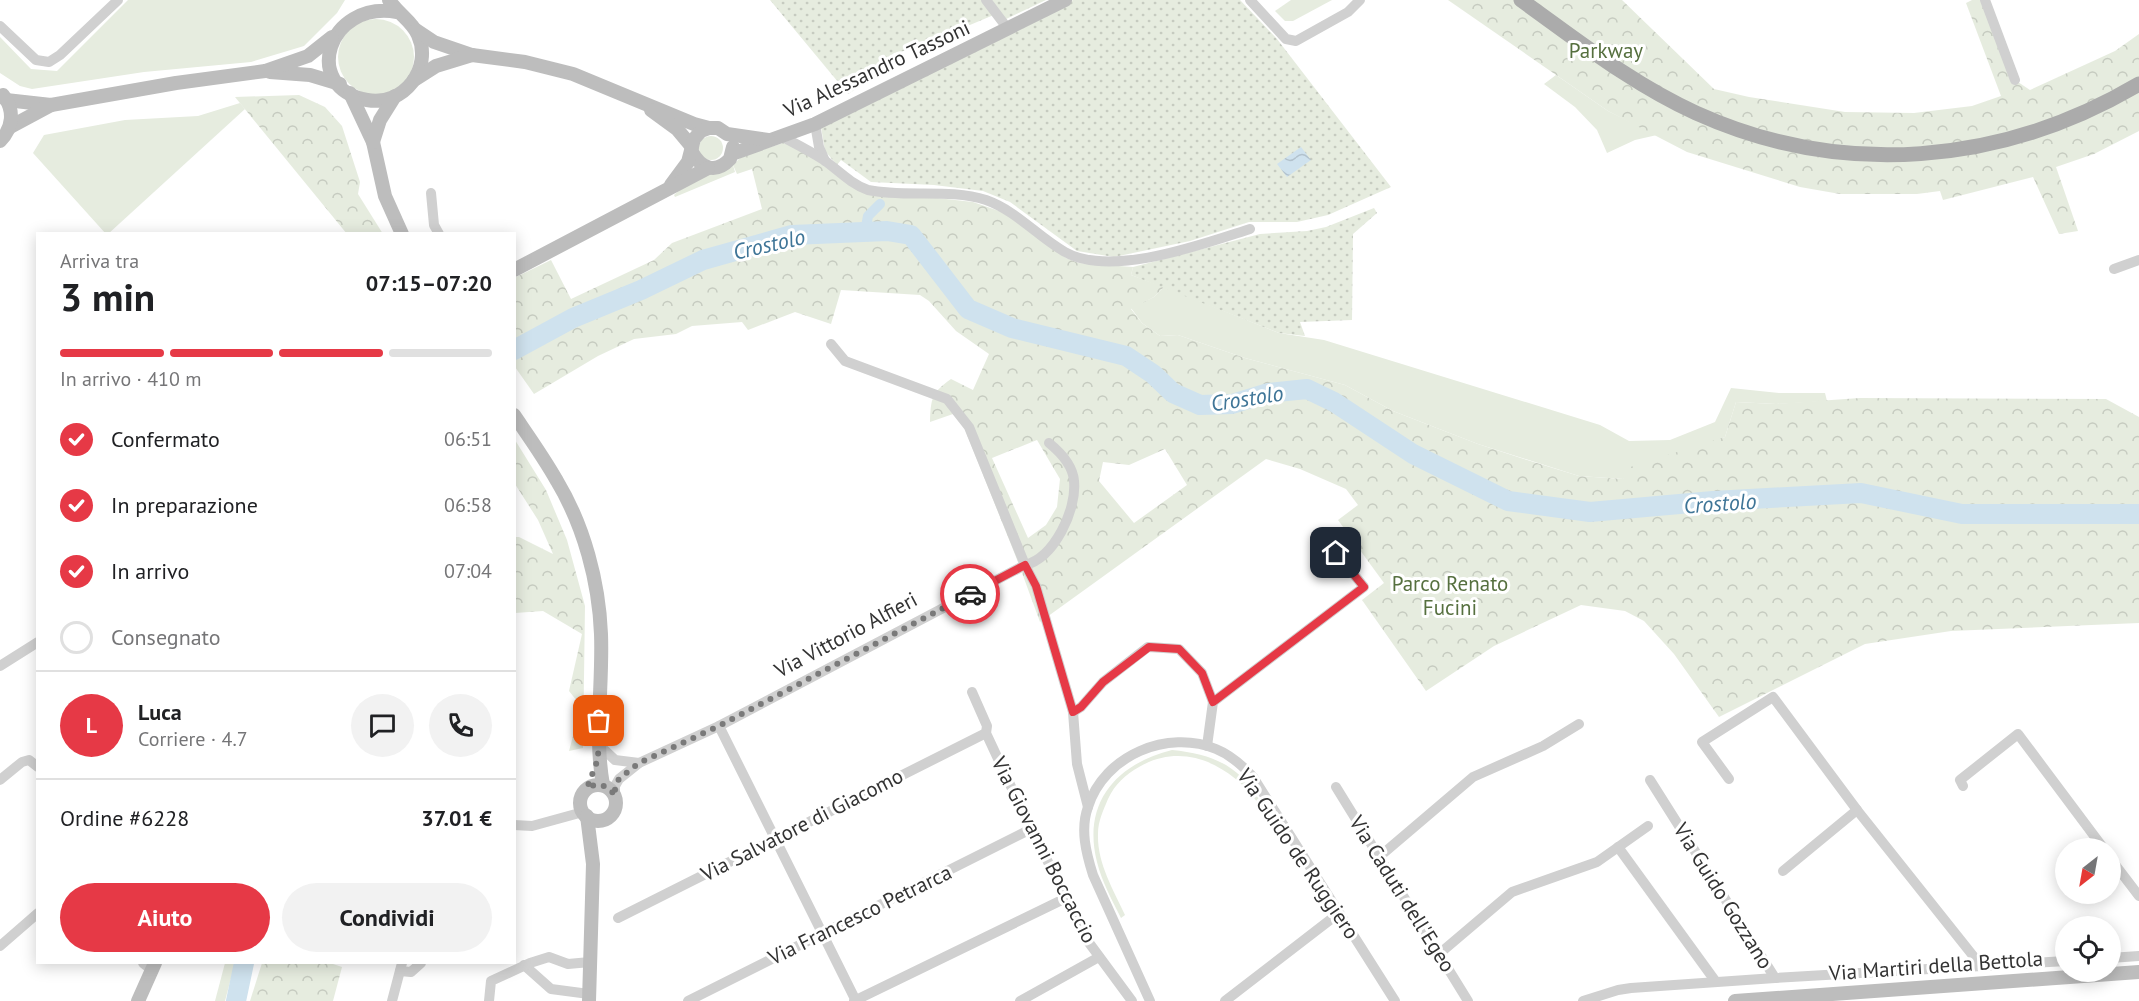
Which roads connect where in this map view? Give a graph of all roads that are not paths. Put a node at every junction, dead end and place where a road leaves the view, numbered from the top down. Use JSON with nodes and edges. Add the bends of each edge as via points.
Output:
{"nodes":[{"id":1,"x":118,"y":0,"type":"edge"},
{"id":2,"x":389,"y":0,"type":"edge"},
{"id":3,"x":986,"y":0,"type":"edge"},
{"id":4,"x":1065,"y":0,"type":"edge"},
{"id":5,"x":1250,"y":0,"type":"edge"},
{"id":6,"x":1360,"y":0,"type":"edge"},
{"id":7,"x":1521,"y":0,"type":"edge"},
{"id":8,"x":1985,"y":0,"type":"edge"},
{"id":9,"x":358,"y":6,"type":"edge"},
{"id":10,"x":397,"y":12,"type":"junction"},
{"id":11,"x":0,"y":26,"type":"edge"},
{"id":12,"x":1008,"y":29,"type":"junction"},
{"id":13,"x":416,"y":30,"type":"junction"},
{"id":14,"x":332,"y":37,"type":"junction"},
{"id":15,"x":472,"y":55,"type":"junction"},
{"id":16,"x":265,"y":71,"type":"junction"},
{"id":17,"x":414,"y":80,"type":"junction"},
{"id":18,"x":2015,"y":80,"type":"dead end"},
{"id":19,"x":2139,"y":84,"type":"edge"},
{"id":20,"x":345,"y":89,"type":"junction"},
{"id":21,"x":3,"y":96,"type":"edge"},
{"id":22,"x":395,"y":96,"type":"junction"},
{"id":23,"x":640,"y":102,"type":"junction"},
{"id":24,"x":51,"y":105,"type":"junction"},
{"id":25,"x":815,"y":124,"type":"junction"},
{"id":26,"x":10,"y":127,"type":"junction"},
{"id":27,"x":709,"y":128,"type":"junction"},
{"id":28,"x":728,"y":134,"type":"junction"},
{"id":29,"x":775,"y":138,"type":"junction"},
{"id":30,"x":0,"y":141,"type":"edge"},
{"id":31,"x":373,"y":142,"type":"junction"},
{"id":32,"x":692,"y":150,"type":"junction"},
{"id":33,"x":732,"y":154,"type":"junction"},
{"id":34,"x":825,"y":161,"type":"junction"},
{"id":35,"x":708,"y":168,"type":"junction"},
{"id":36,"x":667,"y":189,"type":"junction"},
{"id":37,"x":431,"y":193,"type":"dead end"},
{"id":38,"x":1250,"y":229,"type":"dead end"},
{"id":39,"x":401,"y":232,"type":"edge"},
{"id":40,"x":438,"y":232,"type":"edge"},
{"id":41,"x":2139,"y":260,"type":"edge"},
{"id":42,"x":516,"y":269,"type":"edge"},
{"id":43,"x":2114,"y":269,"type":"dead end"},
{"id":44,"x":831,"y":344,"type":"dead end"},
{"id":45,"x":517,"y":418,"type":"edge"},
{"id":46,"x":1049,"y":443,"type":"dead end"},
{"id":47,"x":1323,"y":536,"type":"dead end"},
{"id":48,"x":1025,"y":565,"type":"junction"},
{"id":49,"x":36,"y":643,"type":"edge"},
{"id":50,"x":0,"y":666,"type":"edge"},
{"id":51,"x":972,"y":692,"type":"dead end"},
{"id":52,"x":1213,"y":702,"type":"junction"},
{"id":53,"x":1073,"y":712,"type":"junction"},
{"id":54,"x":1579,"y":724,"type":"dead end"},
{"id":55,"x":719,"y":726,"type":"junction"},
{"id":56,"x":986,"y":733,"type":"junction"},
{"id":57,"x":598,"y":744,"type":"junction"},
{"id":58,"x":1207,"y":746,"type":"junction"},
{"id":59,"x":598,"y":759,"type":"junction"},
{"id":60,"x":635,"y":763,"type":"junction"},
{"id":61,"x":36,"y":765,"type":"edge"},
{"id":62,"x":1729,"y":779,"type":"dead end"},
{"id":63,"x":0,"y":780,"type":"edge"},
{"id":64,"x":1650,"y":780,"type":"dead end"},
{"id":65,"x":1963,"y":786,"type":"dead end"},
{"id":66,"x":1336,"y":787,"type":"dead end"},
{"id":67,"x":587,"y":788,"type":"junction"},
{"id":68,"x":608,"y":789,"type":"junction"},
{"id":69,"x":1088,"y":807,"type":"junction"},
{"id":70,"x":1857,"y":810,"type":"junction"},
{"id":71,"x":585,"y":814,"type":"junction"},
{"id":72,"x":607,"y":818,"type":"junction"},
{"id":73,"x":516,"y":825,"type":"edge"},
{"id":74,"x":1648,"y":826,"type":"dead end"},
{"id":75,"x":1031,"y":829,"type":"junction"},
{"id":76,"x":775,"y":838,"type":"junction"},
{"id":77,"x":2096,"y":838,"type":"edge"},
{"id":78,"x":1618,"y":847,"type":"junction"},
{"id":79,"x":1379,"y":856,"type":"junction"},
{"id":80,"x":593,"y":864,"type":"junction"},
{"id":81,"x":1783,"y":871,"type":"dead end"},
{"id":82,"x":2121,"y":872,"type":"edge"},
{"id":83,"x":2139,"y":896,"type":"edge"},
{"id":84,"x":1066,"y":898,"type":"junction"},
{"id":85,"x":1339,"y":913,"type":"junction"},
{"id":86,"x":36,"y":915,"type":"edge"},
{"id":87,"x":618,"y":918,"type":"dead end"},
{"id":88,"x":821,"y":933,"type":"junction"},
{"id":89,"x":0,"y":946,"type":"edge"},
{"id":90,"x":1439,"y":954,"type":"junction"},
{"id":91,"x":2139,"y":956,"type":"edge"},
{"id":92,"x":1099,"y":957,"type":"junction"},
{"id":93,"x":2121,"y":957,"type":"edge"},
{"id":94,"x":590,"y":962,"type":"junction"},
{"id":95,"x":2055,"y":963,"type":"edge"},
{"id":96,"x":420,"y":964,"type":"edge"},
{"id":97,"x":524,"y":965,"type":"junction"},
{"id":98,"x":150,"y":966,"type":"edge"},
{"id":99,"x":401,"y":967,"type":"edge"},
{"id":100,"x":1982,"y":967,"type":"junction"},
{"id":101,"x":2139,"y":972,"type":"edge"},
{"id":102,"x":1774,"y":978,"type":"junction"},
{"id":103,"x":1716,"y":982,"type":"junction"},
{"id":104,"x":555,"y":990,"type":"junction"},
{"id":105,"x":589,"y":997,"type":"edge"},
{"id":106,"x":138,"y":1001,"type":"edge"},
{"id":107,"x":392,"y":1001,"type":"edge"},
{"id":108,"x":489,"y":1001,"type":"edge"},
{"id":109,"x":564,"y":1001,"type":"edge"},
{"id":110,"x":688,"y":1001,"type":"edge"},
{"id":111,"x":855,"y":1001,"type":"edge"},
{"id":112,"x":1020,"y":1001,"type":"edge"},
{"id":113,"x":1132,"y":1001,"type":"edge"},
{"id":114,"x":1150,"y":1001,"type":"edge"},
{"id":115,"x":1226,"y":1001,"type":"edge"},
{"id":116,"x":1395,"y":1001,"type":"edge"},
{"id":117,"x":1468,"y":1001,"type":"edge"},
{"id":118,"x":1583,"y":1001,"type":"edge"},
{"id":119,"x":1735,"y":1001,"type":"edge"}],
"edges":[{"from":1,"to":11,"type":"street","via":[[49,62],[36,60]]},
{"from":2,"to":10,"type":"street"},
{"from":3,"to":12,"type":"street"},
{"from":4,"to":12,"type":"street","name":"Via Alessandro Tassoni"},
{"from":5,"to":6,"type":"street","via":[[1286,39],[1296,41],[1348,12]]},
{"from":7,"to":19,"type":"main road","via":[[1630,78],[1694,112],[1737,130],[1830,152],[1902,154],[1988,145],[2046,129]]},
{"from":8,"to":18,"type":"street"},
{"from":9,"to":10,"type":"street"},
{"from":9,"to":14,"type":"street"},
{"from":10,"to":13,"type":"street"},
{"from":12,"to":25,"type":"street","name":"Via Alessandro Tassoni"},
{"from":13,"to":15,"type":"street","via":[[434,42]]},
{"from":13,"to":17,"type":"street","via":[[422,51],[421,66]]},
{"from":14,"to":16,"type":"street","via":[[308,56]]},
{"from":14,"to":20,"type":"street","via":[[329,62]]},
{"from":15,"to":17,"type":"street","via":[[436,66]]},
{"from":15,"to":23,"type":"street","via":[[545,66],[591,80]]},
{"from":16,"to":20,"type":"street","via":[[310,75]]},
{"from":16,"to":24,"type":"street"},
{"from":17,"to":22,"type":"street"},
{"from":20,"to":22,"type":"street","via":[[367,100]]},
{"from":20,"to":31,"type":"street"},
{"from":21,"to":24,"type":"street"},
{"from":21,"to":26,"type":"street","via":[[11,117]]},
{"from":22,"to":31,"type":"street","via":[[380,120]]},
{"from":23,"to":27,"type":"street"},
{"from":23,"to":32,"type":"street","via":[[677,129]]},
{"from":24,"to":26,"type":"street"},
{"from":25,"to":29,"type":"street","name":"Via Alessandro Tassoni"},
{"from":25,"to":34,"type":"street"},
{"from":26,"to":30,"type":"street"},
{"from":27,"to":28,"type":"street","name":"Via Alessandro Tassoni"},
{"from":27,"to":32,"type":"street","name":"Via Alessandro Tassoni","via":[[697,134]]},
{"from":28,"to":29,"type":"street","name":"Via Alessandro Tassoni"},
{"from":28,"to":33,"type":"street"},
{"from":29,"to":33,"type":"street","name":"Via Alessandro Tassoni"},
{"from":29,"to":34,"type":"street"},
{"from":31,"to":39,"type":"street","via":[[385,196]]},
{"from":32,"to":35,"type":"street","via":[[699,164]]},
{"from":32,"to":36,"type":"street","name":"Via Alessandro Tassoni"},
{"from":33,"to":35,"type":"street","name":"Via Alessandro Tassoni","via":[[722,166]]},
{"from":34,"to":38,"type":"street","via":[[868,190],[961,195],[984,200],[1006,209],[1062,250],[1084,260],[1112,263],[1147,257]]},
{"from":35,"to":36,"type":"street","name":"Via Alessandro Tassoni"},
{"from":36,"to":42,"type":"street","name":"Via Alessandro Tassoni"},
{"from":37,"to":40,"type":"street"},
{"from":41,"to":43,"type":"street"},
{"from":44,"to":48,"type":"street","via":[[845,361],[947,399],[969,427]]},
{"from":45,"to":57,"type":"street","via":[[566,496],[592,575],[601,634]]},
{"from":46,"to":48,"type":"street","name":"Via Vittorio Alfieri","via":[[1063,455],[1074,480],[1071,508],[1056,542],[1035,562]]},
{"from":47,"to":52,"type":"street","via":[[1364,587]]},
{"from":48,"to":53,"type":"street","via":[[1036,586]]},
{"from":48,"to":55,"type":"street","name":"Via Vittorio Alfieri"},
{"from":49,"to":50,"type":"street"},
{"from":51,"to":56,"type":"street","name":"Via Giovanni Boccaccio","via":[[987,726]]},
{"from":52,"to":53,"type":"street","via":[[1202,673],[1179,649],[1149,647],[1103,682]]},
{"from":52,"to":58,"type":"street"},
{"from":53,"to":69,"type":"street","via":[[1077,764]]},
{"from":54,"to":79,"type":"street","via":[[1543,746],[1473,777]]},
{"from":55,"to":60,"type":"street","name":"Via Vittorio Alfieri"},
{"from":55,"to":76,"type":"street"},
{"from":56,"to":75,"type":"street","name":"Via Giovanni Boccaccio"},
{"from":56,"to":76,"type":"street","name":"Via Salvatore di Giacomo"},
{"from":57,"to":59,"type":"street"},
{"from":57,"to":60,"type":"street","via":[[615,760]]},
{"from":58,"to":69,"type":"street","name":"Via Guido de Ruggiero","via":[[1177,742],[1137,752],[1104,778]]},
{"from":58,"to":85,"type":"street","name":"Via Guido de Ruggiero","via":[[1230,756],[1253,777]]},
{"from":59,"to":67,"type":"street"},
{"from":59,"to":68,"type":"street"},
{"from":60,"to":68,"type":"street","name":"Via Vittorio Alfieri"},
{"from":61,"to":63,"type":"street","via":[[29,760],[22,762]]},
{"from":62,"to":70,"type":"street","via":[[1702,742],[1773,697]]},
{"from":64,"to":102,"type":"street","name":"Via Guido Gozzano"},
{"from":65,"to":77,"type":"street","via":[[1960,780],[2018,734]]},
{"from":66,"to":79,"type":"street","name":"Via Caduti dell'Egeo"},
{"from":67,"to":68,"type":"street","via":[[592,785]]},
{"from":67,"to":71,"type":"street","via":[[580,799]]},
{"from":68,"to":72,"type":"street","via":[[616,807]]},
{"from":69,"to":114,"type":"street","name":"Via Guido de Ruggiero","via":[[1084,832],[1092,874]]},
{"from":70,"to":81,"type":"street"},
{"from":70,"to":100,"type":"street"},
{"from":71,"to":72,"type":"street","via":[[596,820]]},
{"from":71,"to":73,"type":"street","via":[[532,826]]},
{"from":71,"to":80,"type":"street"},
{"from":72,"to":80,"type":"street"},
{"from":74,"to":78,"type":"street"},
{"from":75,"to":84,"type":"street","name":"Via Giovanni Boccaccio"},
{"from":75,"to":88,"type":"street","name":"Via Francesco Petrarca"},
{"from":76,"to":87,"type":"street","name":"Via Salvatore di Giacomo"},
{"from":76,"to":88,"type":"street"},
{"from":78,"to":90,"type":"street","via":[[1597,862],[1512,892]]},
{"from":78,"to":103,"type":"street"},
{"from":79,"to":90,"type":"street","name":"Via Caduti dell'Egeo"},
{"from":80,"to":94,"type":"street"},
{"from":82,"to":83,"type":"street"},
{"from":84,"to":92,"type":"street","name":"Via Giovanni Boccaccio"},
{"from":84,"to":111,"type":"street"},
{"from":85,"to":115,"type":"street"},
{"from":85,"to":116,"type":"street","name":"Via Guido de Ruggiero"},
{"from":86,"to":89,"type":"street"},
{"from":88,"to":110,"type":"street","name":"Via Francesco Petrarca"},
{"from":88,"to":111,"type":"street"},
{"from":90,"to":117,"type":"street","name":"Via Caduti dell'Egeo"},
{"from":91,"to":93,"type":"street"},
{"from":92,"to":112,"type":"street"},
{"from":92,"to":113,"type":"street","name":"Via Giovanni Boccaccio"},
{"from":94,"to":97,"type":"street","via":[[568,964],[549,957]]},
{"from":94,"to":105,"type":"street"},
{"from":95,"to":100,"type":"street","name":"Via Guido Gozzano"},
{"from":96,"to":99,"type":"street","via":[[411,972]]},
{"from":97,"to":104,"type":"street"},
{"from":97,"to":108,"type":"street","via":[[491,981]]},
{"from":98,"to":106,"type":"street"},
{"from":99,"to":107,"type":"street"},
{"from":100,"to":102,"type":"street","name":"Via Guido Gozzano"},
{"from":101,"to":119,"type":"street","name":"Via Martiri della Bettola"},
{"from":102,"to":103,"type":"street"},
{"from":103,"to":118,"type":"street","via":[[1631,988]]},
{"from":104,"to":105,"type":"street"},
{"from":104,"to":109,"type":"street"}]}
